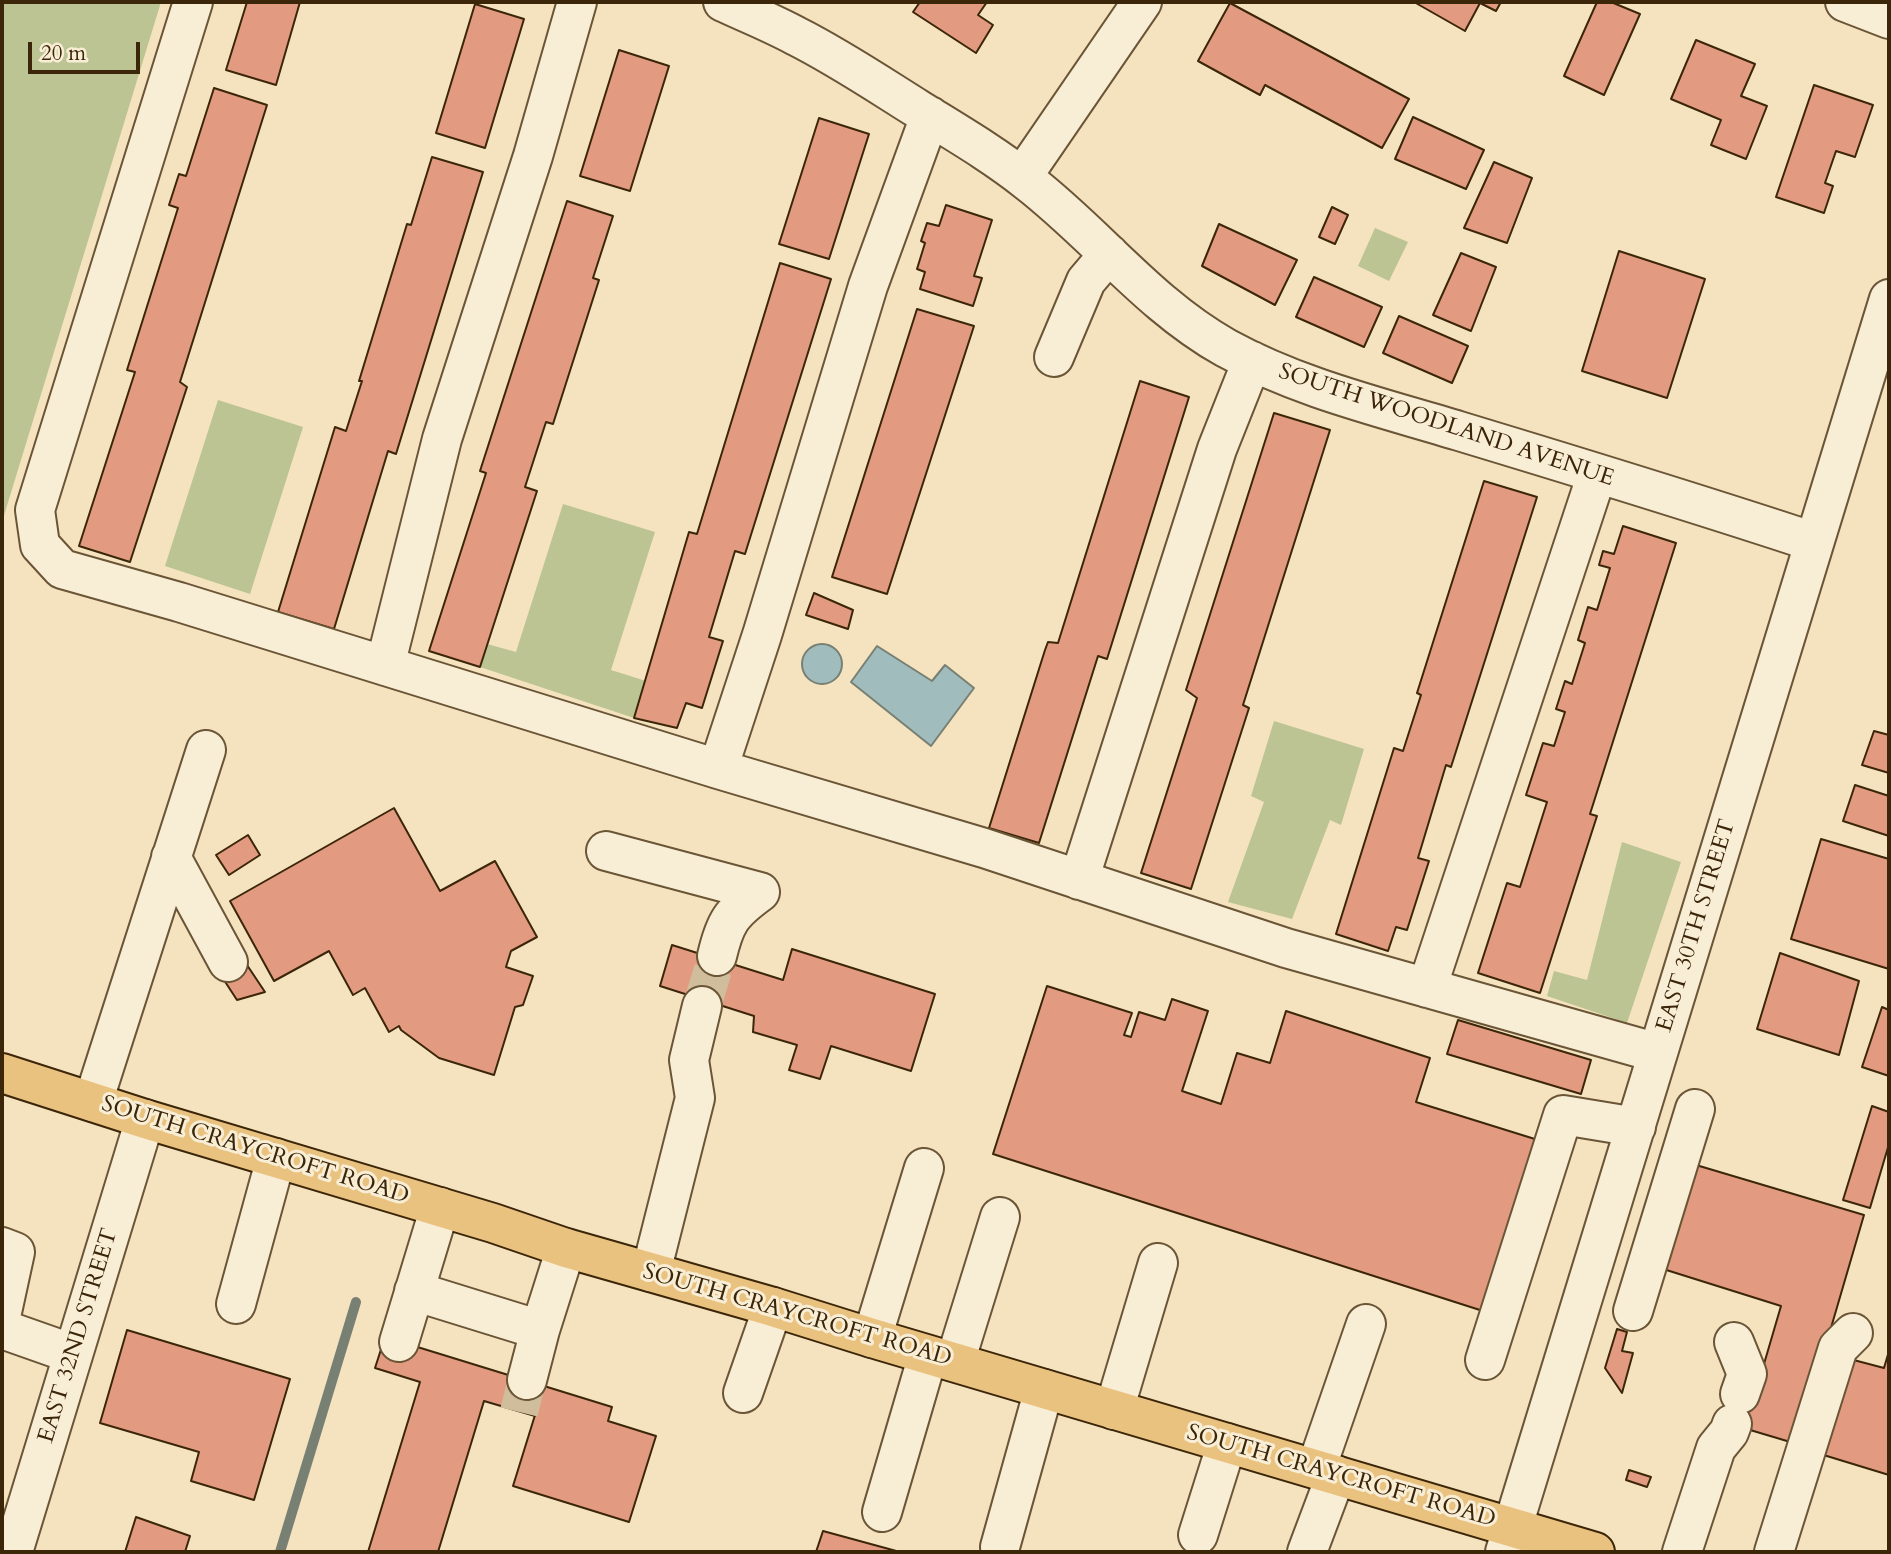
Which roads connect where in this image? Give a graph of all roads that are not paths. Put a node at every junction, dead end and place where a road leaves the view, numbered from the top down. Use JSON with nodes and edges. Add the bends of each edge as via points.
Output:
{"nodes":[{"id":1,"x":193,"y":2,"type":"edge"},
{"id":2,"x":577,"y":2,"type":"edge"},
{"id":3,"x":723,"y":2,"type":"edge"},
{"id":4,"x":1142,"y":2,"type":"edge"},
{"id":5,"x":1845,"y":2,"type":"edge"},
{"id":6,"x":1889,"y":19,"type":"edge"},
{"id":7,"x":929,"y":116,"type":"junction"},
{"id":8,"x":1022,"y":177,"type":"junction"},
{"id":9,"x":1109,"y":254,"type":"junction"},
{"id":10,"x":1889,"y":299,"type":"edge"},
{"id":11,"x":1054,"y":356,"type":"dead end"},
{"id":12,"x":1252,"y":361,"type":"junction"},
{"id":13,"x":1597,"y":474,"type":"junction"},
{"id":14,"x":1814,"y":542,"type":"junction"},
{"id":15,"x":385,"y":666,"type":"junction"},
{"id":16,"x":206,"y":750,"type":"dead end"},
{"id":17,"x":718,"y":769,"type":"junction"},
{"id":18,"x":606,"y":851,"type":"dead end"},
{"id":19,"x":171,"y":857,"type":"junction"},
{"id":20,"x":1079,"y":880,"type":"junction"},
{"id":21,"x":717,"y":956,"type":"tunnel mouth"},
{"id":22,"x":228,"y":962,"type":"dead end"},
{"id":23,"x":1427,"y":988,"type":"junction"},
{"id":24,"x":702,"y":1006,"type":"tunnel mouth"},
{"id":25,"x":1658,"y":1053,"type":"junction"},
{"id":26,"x":2,"y":1073,"type":"edge"},
{"id":27,"x":93,"y":1102,"type":"junction"},
{"id":28,"x":1695,"y":1109,"type":"dead end"},
{"id":29,"x":145,"y":1119,"type":"junction"},
{"id":30,"x":1636,"y":1126,"type":"junction"},
{"id":31,"x":276,"y":1158,"type":"junction"},
{"id":32,"x":924,"y":1168,"type":"dead end"},
{"id":33,"x":440,"y":1207,"type":"junction"},
{"id":34,"x":1000,"y":1217,"type":"dead end"},
{"id":35,"x":2,"y":1247,"type":"edge"},
{"id":36,"x":566,"y":1248,"type":"junction"},
{"id":37,"x":1158,"y":1263,"type":"dead end"},
{"id":38,"x":651,"y":1272,"type":"junction"},
{"id":39,"x":414,"y":1291,"type":"junction"},
{"id":40,"x":236,"y":1304,"type":"dead end"},
{"id":41,"x":774,"y":1307,"type":"junction"},
{"id":42,"x":1633,"y":1311,"type":"dead end"},
{"id":43,"x":2,"y":1312,"type":"edge"},
{"id":44,"x":1366,"y":1324,"type":"dead end"},
{"id":45,"x":2,"y":1329,"type":"edge"},
{"id":46,"x":540,"y":1330,"type":"junction"},
{"id":47,"x":1853,"y":1333,"type":"dead end"},
{"id":48,"x":872,"y":1338,"type":"junction"},
{"id":49,"x":399,"y":1342,"type":"dead end"},
{"id":50,"x":1734,"y":1342,"type":"dead end"},
{"id":51,"x":74,"y":1354,"type":"junction"},
{"id":52,"x":942,"y":1358,"type":"junction"},
{"id":53,"x":1485,"y":1360,"type":"dead end"},
{"id":54,"x":527,"y":1380,"type":"tunnel mouth"},
{"id":55,"x":1044,"y":1389,"type":"junction"},
{"id":56,"x":743,"y":1393,"type":"dead end"},
{"id":57,"x":1114,"y":1410,"type":"junction"},
{"id":58,"x":1726,"y":1419,"type":"junction"},
{"id":59,"x":1227,"y":1443,"type":"junction"},
{"id":60,"x":1326,"y":1472,"type":"junction"},
{"id":61,"x":15,"y":1494,"type":"edge"},
{"id":62,"x":882,"y":1512,"type":"dead end"},
{"id":63,"x":1198,"y":1535,"type":"dead end"},
{"id":64,"x":1509,"y":1540,"type":"edge"},
{"id":65,"x":1000,"y":1546,"type":"dead end"},
{"id":66,"x":13,"y":1552,"type":"edge"},
{"id":67,"x":1307,"y":1552,"type":"edge"},
{"id":68,"x":1595,"y":1552,"type":"edge"},
{"id":69,"x":1669,"y":1552,"type":"edge"},
{"id":70,"x":1682,"y":1552,"type":"edge"},
{"id":71,"x":1774,"y":1552,"type":"edge"}],
"edges":[{"from":1,"to":15,"type":"street","via":[[35,510],[40,545],[62,569]]},
{"from":2,"to":15,"type":"street","via":[[442,439]]},
{"from":3,"to":7,"type":"street","name":"SOUTH WOODLAND AVENUE","via":[[796,36]]},
{"from":4,"to":8,"type":"street"},
{"from":5,"to":6,"type":"street"},
{"from":7,"to":8,"type":"street","name":"SOUTH WOODLAND AVENUE"},
{"from":7,"to":17,"type":"street","via":[[868,286]]},
{"from":8,"to":9,"type":"street","name":"SOUTH WOODLAND AVENUE"},
{"from":9,"to":11,"type":"street","via":[[1086,281]]},
{"from":9,"to":12,"type":"street","name":"SOUTH WOODLAND AVENUE","via":[[1190,325]]},
{"from":10,"to":14,"type":"street","name":"EAST 30TH STREET"},
{"from":12,"to":13,"type":"street","name":"SOUTH WOODLAND AVENUE","via":[[1324,391]]},
{"from":12,"to":20,"type":"street","via":[[1217,449]]},
{"from":13,"to":14,"type":"street","name":"SOUTH WOODLAND AVENUE"},
{"from":13,"to":23,"type":"street"},
{"from":14,"to":25,"type":"street","name":"EAST 30TH STREET"},
{"from":15,"to":17,"type":"street"},
{"from":16,"to":19,"type":"street"},
{"from":17,"to":20,"type":"street"},
{"from":18,"to":21,"type":"street","via":[[760,892],[738,908],[723,932]]},
{"from":19,"to":22,"type":"street"},
{"from":19,"to":27,"type":"street"},
{"from":20,"to":23,"type":"street","via":[[1286,948]]},
{"from":23,"to":25,"type":"street"},
{"from":24,"to":38,"type":"street","via":[[689,1060],[695,1098]]},
{"from":25,"to":30,"type":"street","name":"EAST 30TH STREET"},
{"from":26,"to":27,"type":"main road","name":"SOUTH CRAYCROFT ROAD"},
{"from":27,"to":29,"type":"main road","name":"SOUTH CRAYCROFT ROAD"},
{"from":28,"to":42,"type":"street"},
{"from":29,"to":31,"type":"main road","name":"SOUTH CRAYCROFT ROAD"},
{"from":29,"to":51,"type":"street","name":"EAST 32ND STREET"},
{"from":30,"to":53,"type":"street","via":[[1563,1115]]},
{"from":30,"to":64,"type":"street","name":"EAST 30TH STREET"},
{"from":31,"to":33,"type":"main road","name":"SOUTH CRAYCROFT ROAD"},
{"from":31,"to":40,"type":"street"},
{"from":32,"to":48,"type":"street"},
{"from":33,"to":36,"type":"main road","name":"SOUTH CRAYCROFT ROAD"},
{"from":33,"to":39,"type":"street"},
{"from":34,"to":52,"type":"street"},
{"from":35,"to":43,"type":"street","via":[[15,1252]]},
{"from":36,"to":38,"type":"main road","name":"SOUTH CRAYCROFT ROAD"},
{"from":36,"to":46,"type":"street"},
{"from":37,"to":57,"type":"street"},
{"from":38,"to":41,"type":"main road","name":"SOUTH CRAYCROFT ROAD"},
{"from":39,"to":46,"type":"street"},
{"from":39,"to":49,"type":"street"},
{"from":41,"to":48,"type":"main road","name":"SOUTH CRAYCROFT ROAD"},
{"from":41,"to":56,"type":"street"},
{"from":44,"to":60,"type":"street"},
{"from":45,"to":51,"type":"street"},
{"from":46,"to":54,"type":"street"},
{"from":47,"to":71,"type":"street","via":[[1838,1348]]},
{"from":48,"to":52,"type":"main road","name":"SOUTH CRAYCROFT ROAD"},
{"from":50,"to":58,"type":"street","via":[[1747,1374]]},
{"from":51,"to":61,"type":"street","name":"EAST 32ND STREET"},
{"from":52,"to":55,"type":"main road","name":"SOUTH CRAYCROFT ROAD"},
{"from":52,"to":62,"type":"street"},
{"from":55,"to":57,"type":"main road","name":"SOUTH CRAYCROFT ROAD"},
{"from":55,"to":65,"type":"street"},
{"from":57,"to":59,"type":"main road","name":"SOUTH CRAYCROFT ROAD"},
{"from":58,"to":69,"type":"street"},
{"from":58,"to":70,"type":"street","via":[[1730,1432],[1716,1448]]},
{"from":59,"to":60,"type":"main road","name":"SOUTH CRAYCROFT ROAD"},
{"from":59,"to":63,"type":"street"},
{"from":60,"to":64,"type":"main road","name":"SOUTH CRAYCROFT ROAD"},
{"from":60,"to":67,"type":"street"},
{"from":61,"to":66,"type":"street","name":"EAST 32ND STREET"},
{"from":64,"to":68,"type":"main road","name":"SOUTH CRAYCROFT ROAD"}]}
